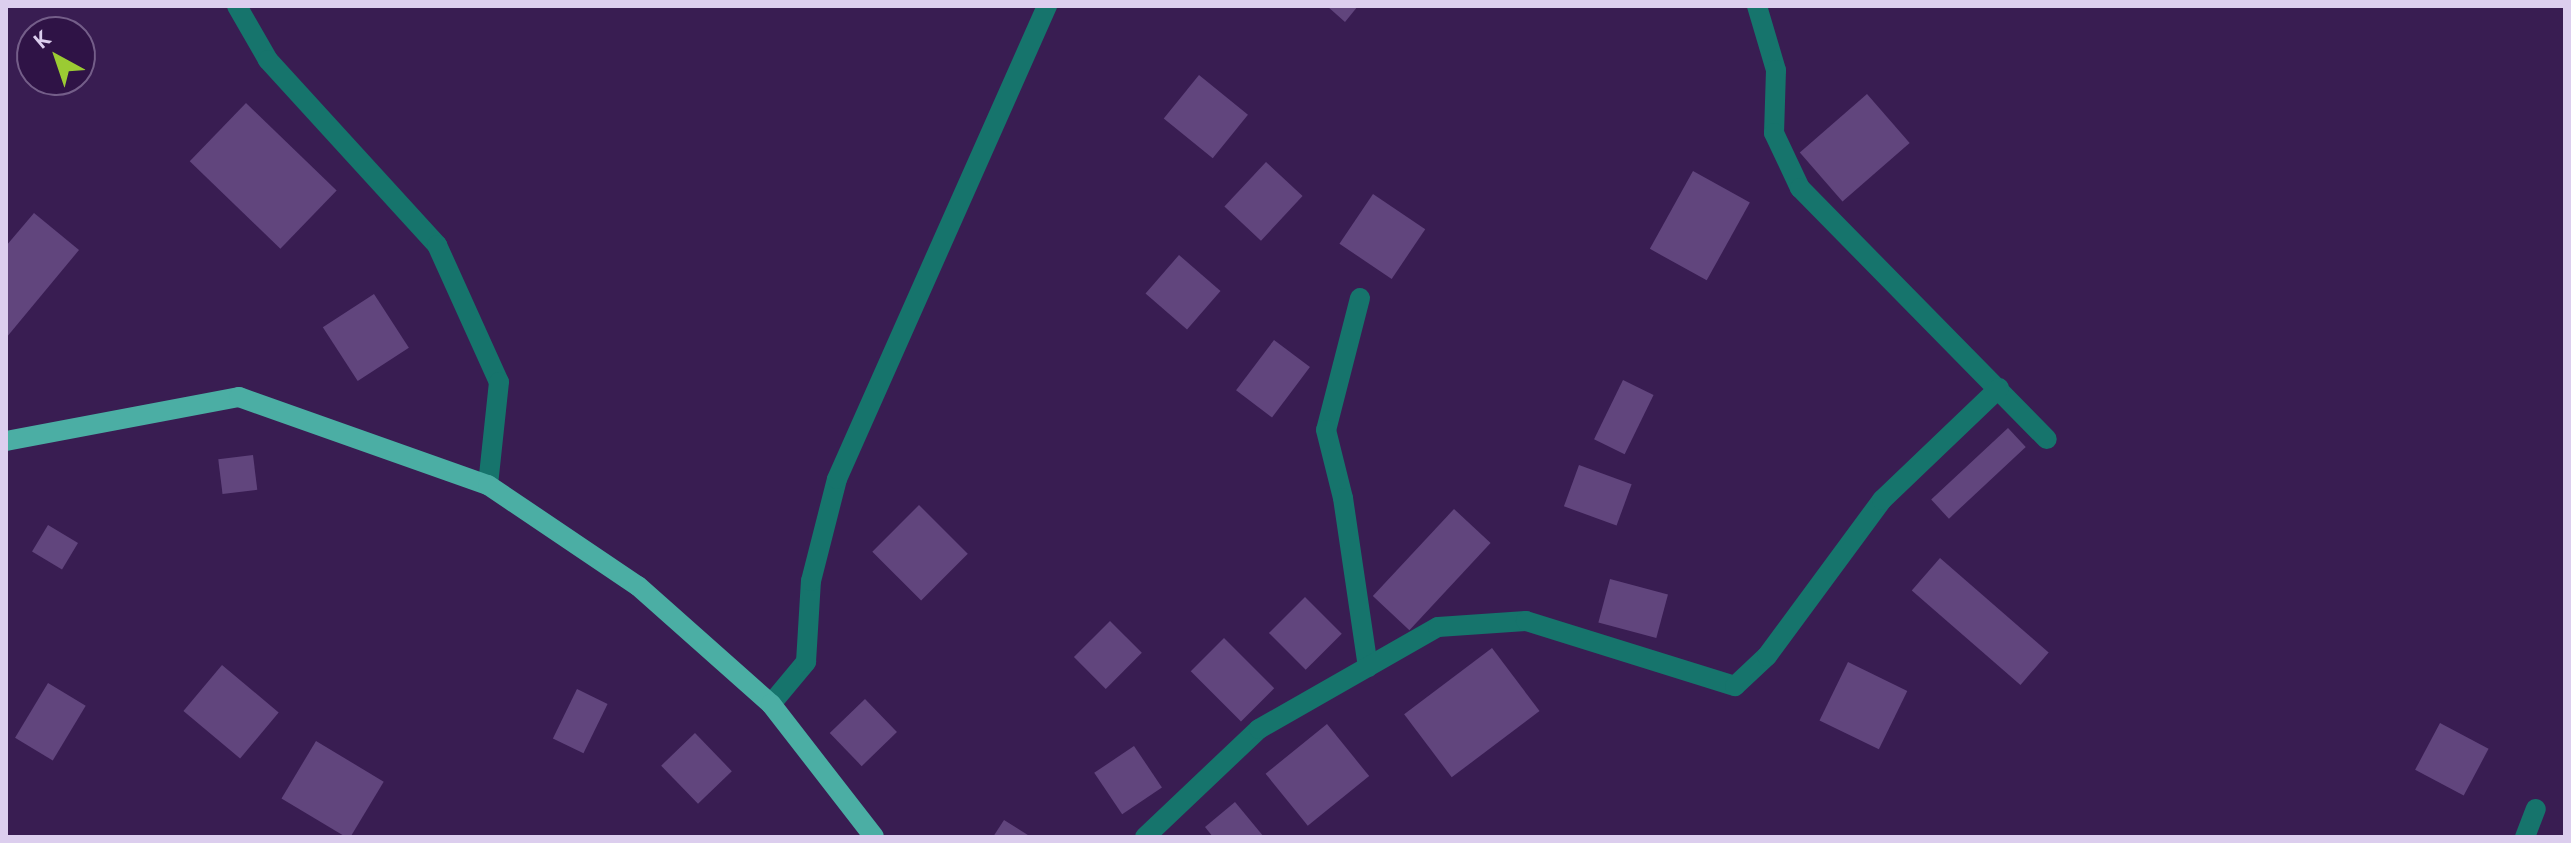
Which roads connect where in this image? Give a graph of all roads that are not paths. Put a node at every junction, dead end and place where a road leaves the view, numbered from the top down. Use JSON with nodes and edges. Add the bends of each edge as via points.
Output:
{"nodes":[{"id":1,"x":237,"y":6,"type":"edge"},
{"id":2,"x":1047,"y":6,"type":"edge"},
{"id":3,"x":1757,"y":6,"type":"edge"},
{"id":4,"x":1360,"y":298,"type":"dead end"},
{"id":5,"x":1999,"y":388,"type":"junction"},
{"id":6,"x":2047,"y":439,"type":"dead end"},
{"id":7,"x":6,"y":441,"type":"edge"},
{"id":8,"x":488,"y":485,"type":"junction"},
{"id":9,"x":1368,"y":667,"type":"junction"},
{"id":10,"x":771,"y":704,"type":"junction"},
{"id":11,"x":2536,"y":809,"type":"dead end"},
{"id":12,"x":874,"y":837,"type":"edge"},
{"id":13,"x":1145,"y":837,"type":"edge"},
{"id":14,"x":2525,"y":837,"type":"edge"}],
"edges":[{"from":1,"to":8,"type":"street","via":[[268,60],[437,245],[499,382]]},
{"from":2,"to":10,"type":"street","via":[[837,479],[811,581],[806,662]]},
{"from":3,"to":5,"type":"street","via":[[1776,70],[1774,133],[1800,188]]},
{"from":4,"to":9,"type":"street","via":[[1326,430],[1343,498]]},
{"from":5,"to":6,"type":"street"},
{"from":5,"to":9,"type":"street","via":[[1882,500],[1767,656],[1735,686],[1526,621],[1438,627]]},
{"from":7,"to":8,"type":"main road","via":[[239,397]]},
{"from":8,"to":10,"type":"main road","via":[[638,586]]},
{"from":9,"to":13,"type":"street","via":[[1259,729]]},
{"from":10,"to":12,"type":"main road"},
{"from":11,"to":14,"type":"street"}]}
